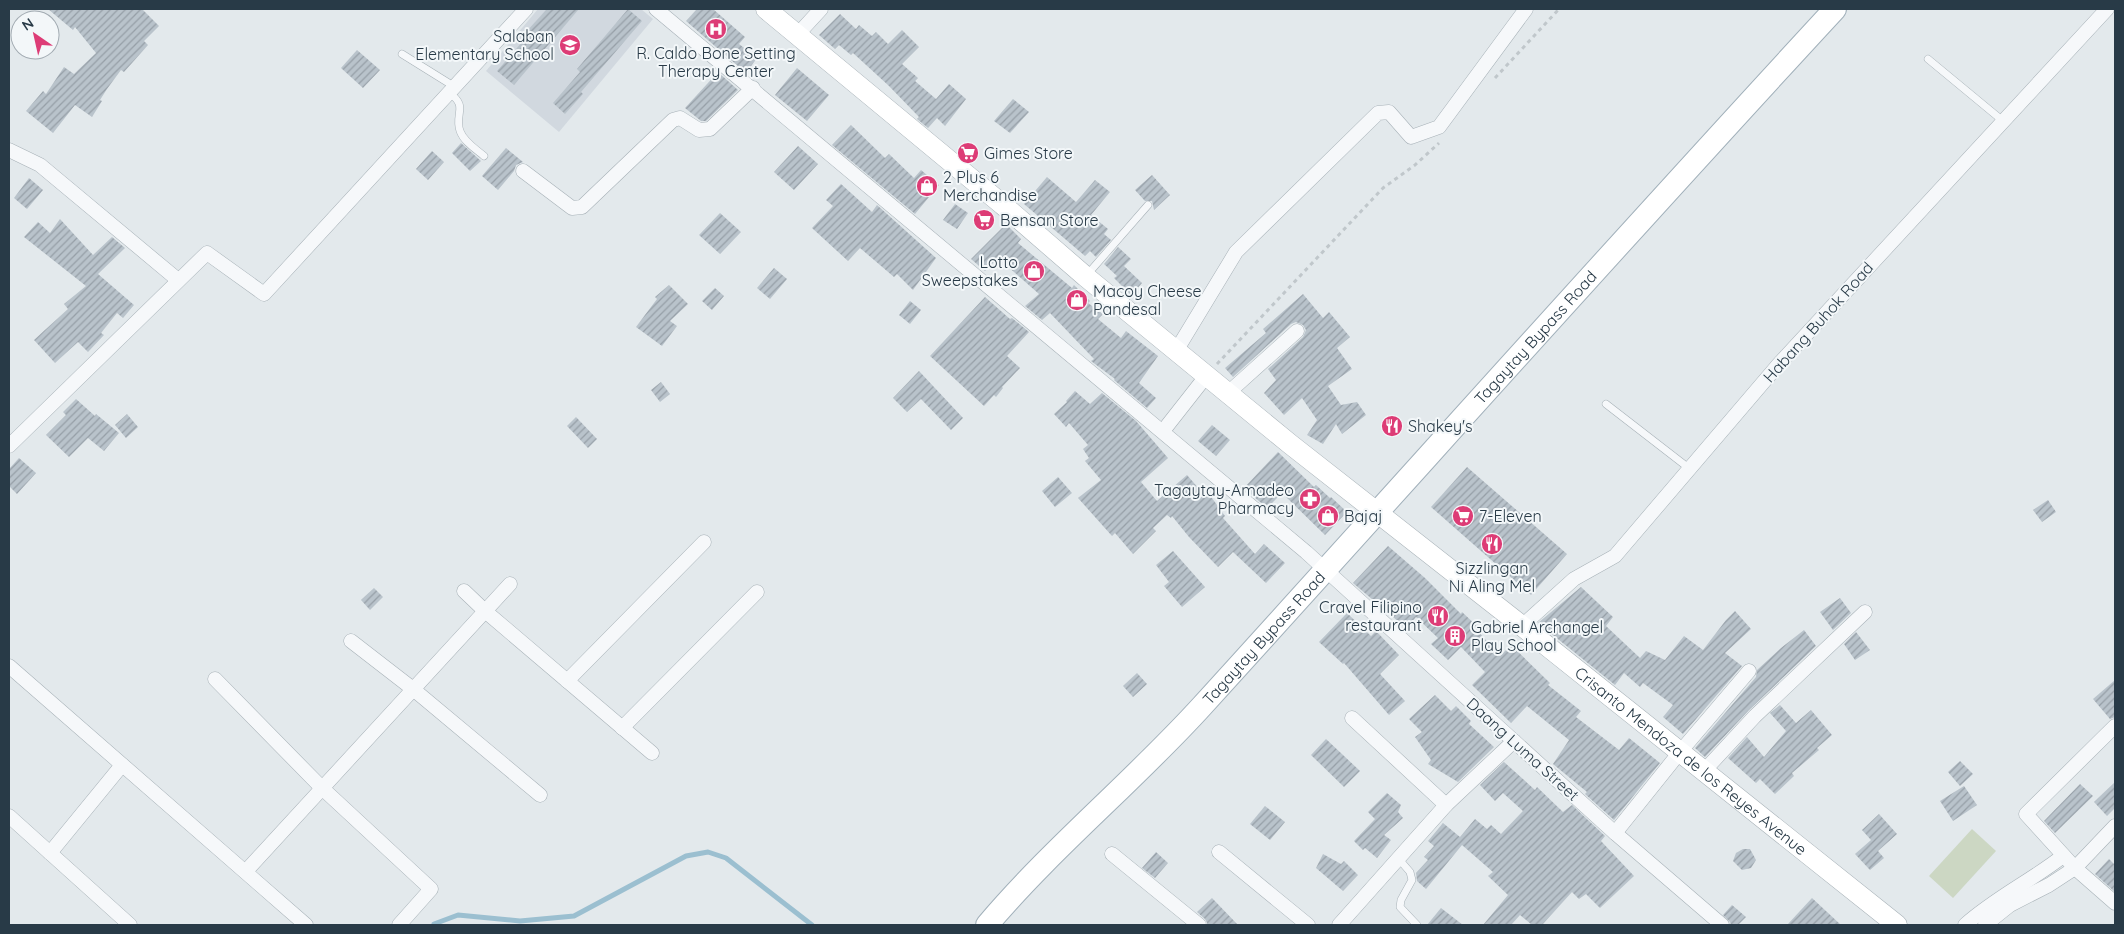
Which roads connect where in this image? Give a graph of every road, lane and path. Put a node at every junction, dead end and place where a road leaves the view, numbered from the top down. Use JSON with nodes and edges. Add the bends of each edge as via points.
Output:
{"nodes":[{"id":1,"x":526,"y":9,"type":"edge"},
{"id":2,"x":656,"y":9,"type":"edge"},
{"id":3,"x":766,"y":9,"type":"edge"},
{"id":4,"x":821,"y":9,"type":"edge"},
{"id":5,"x":1526,"y":9,"type":"edge"},
{"id":6,"x":1559,"y":9,"type":"edge"},
{"id":7,"x":1835,"y":9,"type":"edge"},
{"id":8,"x":2107,"y":9,"type":"edge"},
{"id":9,"x":798,"y":34,"type":"junction"},
{"id":10,"x":402,"y":54,"type":"dead end"},
{"id":11,"x":1928,"y":59,"type":"dead end"},
{"id":12,"x":1491,"y":82,"type":"dead end"},
{"id":13,"x":753,"y":88,"type":"junction"},
{"id":14,"x":452,"y":90,"type":"junction"},
{"id":15,"x":2003,"y":121,"type":"junction"},
{"id":16,"x":1442,"y":140,"type":"dead end"},
{"id":17,"x":9,"y":150,"type":"edge"},
{"id":18,"x":484,"y":156,"type":"dead end"},
{"id":19,"x":523,"y":171,"type":"dead end"},
{"id":20,"x":1148,"y":205,"type":"dead end"},
{"id":21,"x":1086,"y":276,"type":"junction"},
{"id":22,"x":178,"y":280,"type":"junction"},
{"id":23,"x":1297,"y":331,"type":"dead end"},
{"id":24,"x":1176,"y":350,"type":"junction"},
{"id":25,"x":1206,"y":375,"type":"junction"},
{"id":26,"x":1228,"y":393,"type":"junction"},
{"id":27,"x":1606,"y":404,"type":"dead end"},
{"id":28,"x":1163,"y":431,"type":"junction"},
{"id":29,"x":9,"y":446,"type":"edge"},
{"id":30,"x":1690,"y":469,"type":"junction"},
{"id":31,"x":1378,"y":513,"type":"junction"},
{"id":32,"x":704,"y":542,"type":"dead end"},
{"id":33,"x":1326,"y":570,"type":"junction"},
{"id":34,"x":510,"y":584,"type":"dead end"},
{"id":35,"x":464,"y":591,"type":"dead end"},
{"id":36,"x":757,"y":592,"type":"dead end"},
{"id":37,"x":485,"y":611,"type":"junction"},
{"id":38,"x":1865,"y":612,"type":"dead end"},
{"id":39,"x":1522,"y":626,"type":"junction"},
{"id":40,"x":351,"y":641,"type":"dead end"},
{"id":41,"x":9,"y":666,"type":"edge"},
{"id":42,"x":1750,"y":671,"type":"dead end"},
{"id":43,"x":215,"y":679,"type":"dead end"},
{"id":44,"x":567,"y":680,"type":"junction"},
{"id":45,"x":413,"y":689,"type":"junction"},
{"id":46,"x":1352,"y":718,"type":"dead end"},
{"id":47,"x":2115,"y":726,"type":"edge"},
{"id":48,"x":622,"y":728,"type":"junction"},
{"id":49,"x":1514,"y":741,"type":"junction"},
{"id":50,"x":1680,"y":752,"type":"junction"},
{"id":51,"x":652,"y":753,"type":"dead end"},
{"id":52,"x":122,"y":765,"type":"junction"},
{"id":53,"x":1704,"y":771,"type":"junction"},
{"id":54,"x":322,"y":788,"type":"junction"},
{"id":55,"x":540,"y":795,"type":"dead end"},
{"id":56,"x":1446,"y":805,"type":"junction"},
{"id":57,"x":9,"y":816,"type":"edge"},
{"id":58,"x":2115,"y":826,"type":"edge"},
{"id":59,"x":1615,"y":833,"type":"junction"},
{"id":60,"x":1220,"y":852,"type":"dead end"},
{"id":61,"x":50,"y":853,"type":"junction"},
{"id":62,"x":1112,"y":854,"type":"dead end"},
{"id":63,"x":2063,"y":856,"type":"junction"},
{"id":64,"x":1398,"y":858,"type":"junction"},
{"id":65,"x":2075,"y":868,"type":"junction"},
{"id":66,"x":246,"y":872,"type":"junction"},
{"id":67,"x":2115,"y":903,"type":"edge"},
{"id":68,"x":407,"y":923,"type":"edge"},
{"id":69,"x":130,"y":925,"type":"edge"},
{"id":70,"x":306,"y":925,"type":"edge"},
{"id":71,"x":987,"y":925,"type":"edge"},
{"id":72,"x":1199,"y":925,"type":"edge"},
{"id":73,"x":1308,"y":925,"type":"edge"},
{"id":74,"x":1339,"y":925,"type":"edge"},
{"id":75,"x":1417,"y":925,"type":"edge"},
{"id":76,"x":1722,"y":925,"type":"edge"},
{"id":77,"x":1897,"y":925,"type":"edge"},
{"id":78,"x":1966,"y":925,"type":"edge"},
{"id":79,"x":1985,"y":925,"type":"edge"}],
"edges":[{"from":1,"to":14,"type":"street"},
{"from":2,"to":13,"type":"street","name":"Daang Luma Street"},
{"from":3,"to":9,"type":"main road","name":"Crisanto Mendoza de los Reyes Avenue"},
{"from":4,"to":9,"type":"street"},
{"from":5,"to":24,"type":"street","via":[[1439,127],[1411,137],[1389,112],[1378,113],[1274,213],[1236,252]]},
{"from":6,"to":12,"type":"path"},
{"from":7,"to":31,"type":"main road","name":"Tagaytay Bypass Road"},
{"from":8,"to":15,"type":"street","name":"Habang Buhok Road"},
{"from":9,"to":21,"type":"main road","name":"Crisanto Mendoza de los Reyes Avenue"},
{"from":10,"to":14,"type":"lane"},
{"from":11,"to":15,"type":"lane"},
{"from":13,"to":19,"type":"street","via":[[710,129],[699,130],[680,118],[673,120],[577,209]]},
{"from":13,"to":28,"type":"street","name":"Daang Luma Street"},
{"from":14,"to":18,"type":"lane","via":[[461,104],[459,129],[463,138]]},
{"from":14,"to":22,"type":"street","via":[[264,294],[206,253]]},
{"from":15,"to":30,"type":"street","name":"Habang Buhok Road","via":[[1778,365]]},
{"from":16,"to":25,"type":"path","via":[[1383,188]]},
{"from":17,"to":22,"type":"street","via":[[40,165]]},
{"from":20,"to":21,"type":"lane"},
{"from":21,"to":24,"type":"main road","name":"Crisanto Mendoza de los Reyes Avenue"},
{"from":22,"to":29,"type":"street"},
{"from":23,"to":26,"type":"street"},
{"from":24,"to":25,"type":"main road","name":"Crisanto Mendoza de los Reyes Avenue"},
{"from":25,"to":26,"type":"main road","name":"Crisanto Mendoza de los Reyes Avenue"},
{"from":25,"to":28,"type":"street"},
{"from":26,"to":31,"type":"main road","name":"Crisanto Mendoza de los Reyes Avenue"},
{"from":27,"to":30,"type":"lane"},
{"from":28,"to":33,"type":"street","name":"Daang Luma Street"},
{"from":30,"to":39,"type":"street","name":"Habang Buhok Road","via":[[1615,556],[1574,579]]},
{"from":31,"to":33,"type":"main road","name":"Tagaytay Bypass Road"},
{"from":31,"to":39,"type":"main road","name":"Crisanto Mendoza de los Reyes Avenue"},
{"from":32,"to":44,"type":"street"},
{"from":33,"to":49,"type":"street","name":"Daang Luma Street"},
{"from":33,"to":71,"type":"main road","name":"Tagaytay Bypass Road","via":[[1176,735],[1031,876]]},
{"from":34,"to":37,"type":"street"},
{"from":35,"to":37,"type":"street"},
{"from":36,"to":48,"type":"street"},
{"from":37,"to":44,"type":"street"},
{"from":37,"to":45,"type":"street"},
{"from":38,"to":53,"type":"street","via":[[1755,716]]},
{"from":39,"to":50,"type":"main road","name":"Crisanto Mendoza de los Reyes Avenue"},
{"from":40,"to":45,"type":"street"},
{"from":41,"to":52,"type":"street"},
{"from":42,"to":50,"type":"street"},
{"from":43,"to":54,"type":"street"},
{"from":44,"to":48,"type":"street"},
{"from":45,"to":54,"type":"street"},
{"from":45,"to":55,"type":"street"},
{"from":46,"to":56,"type":"street"},
{"from":47,"to":63,"type":"street","via":[[2026,814]]},
{"from":48,"to":51,"type":"street"},
{"from":49,"to":56,"type":"street"},
{"from":49,"to":59,"type":"street","name":"Daang Luma Street"},
{"from":50,"to":53,"type":"main road","name":"Crisanto Mendoza de los Reyes Avenue"},
{"from":50,"to":59,"type":"street"},
{"from":52,"to":61,"type":"street"},
{"from":52,"to":66,"type":"street"},
{"from":53,"to":77,"type":"main road","name":"Crisanto Mendoza de los Reyes Avenue"},
{"from":54,"to":66,"type":"street"},
{"from":54,"to":68,"type":"street","via":[[431,889]]},
{"from":56,"to":64,"type":"street"},
{"from":57,"to":61,"type":"street"},
{"from":58,"to":65,"type":"street"},
{"from":59,"to":76,"type":"street","name":"Daang Luma Street"},
{"from":60,"to":73,"type":"street"},
{"from":61,"to":69,"type":"street"},
{"from":62,"to":72,"type":"street"},
{"from":63,"to":65,"type":"street"},
{"from":63,"to":78,"type":"street"},
{"from":64,"to":74,"type":"street"},
{"from":64,"to":75,"type":"lane","via":[[1410,872],[1412,880],[1400,906]]},
{"from":65,"to":67,"type":"street"},
{"from":65,"to":79,"type":"street","via":[[2010,905]]},
{"from":66,"to":70,"type":"street"}]}
